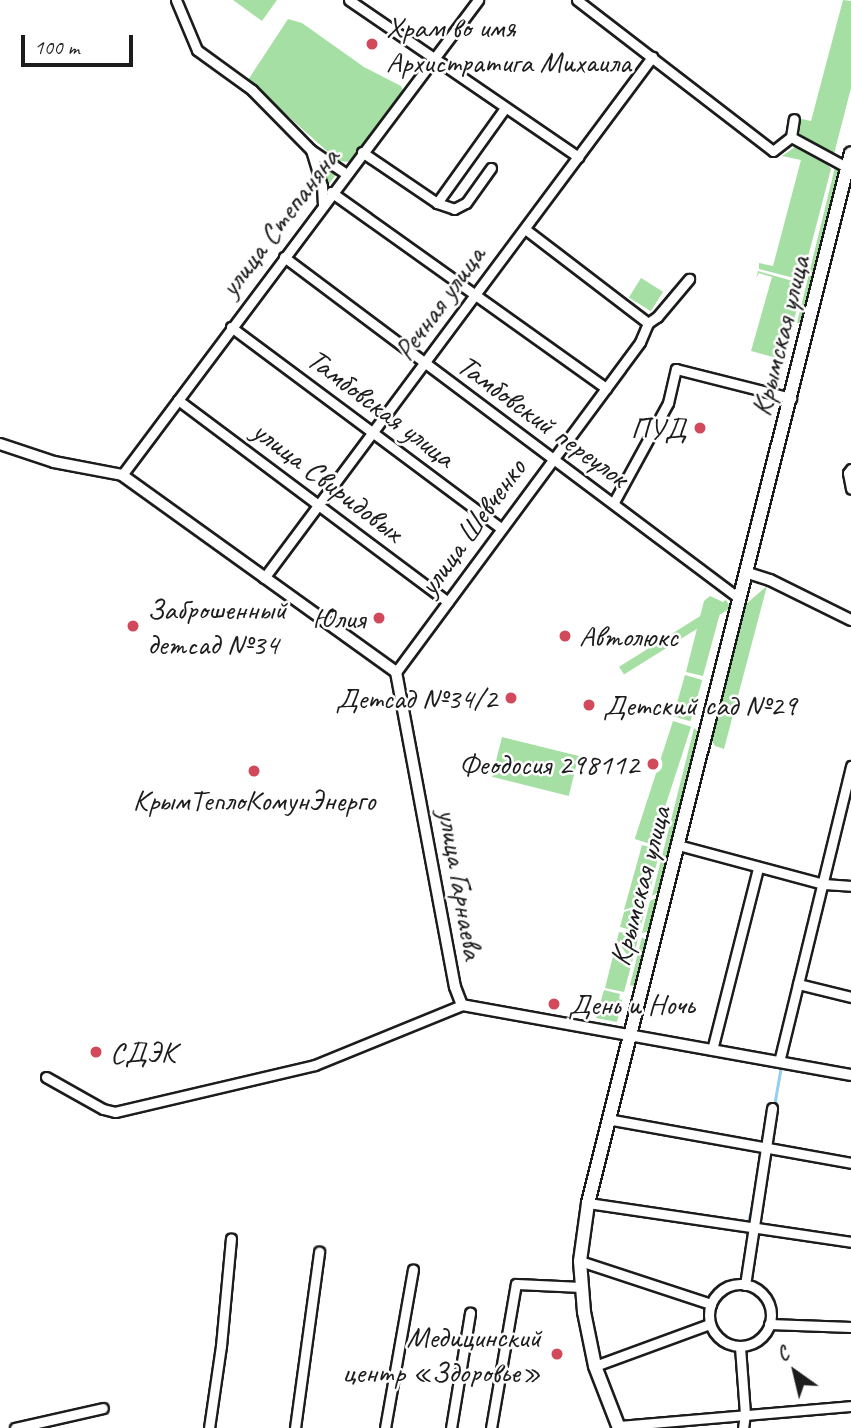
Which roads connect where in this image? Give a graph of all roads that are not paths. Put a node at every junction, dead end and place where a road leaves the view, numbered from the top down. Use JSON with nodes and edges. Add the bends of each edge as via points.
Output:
{"nodes":[{"id":1,"x":176,"y":0,"type":"edge"},
{"id":2,"x":349,"y":0,"type":"edge"},
{"id":3,"x":478,"y":0,"type":"edge"},
{"id":4,"x":582,"y":1,"type":"edge"},
{"id":5,"x":652,"y":57,"type":"junction"},
{"id":6,"x":432,"y":59,"type":"junction"},
{"id":7,"x":505,"y":108,"type":"junction"},
{"id":8,"x":794,"y":119,"type":"dead end"},
{"id":9,"x":792,"y":138,"type":"junction"},
{"id":10,"x":311,"y":150,"type":"junction"},
{"id":11,"x":362,"y":152,"type":"junction"},
{"id":12,"x":851,"y":153,"type":"edge"},
{"id":13,"x":578,"y":157,"type":"junction"},
{"id":14,"x":491,"y":168,"type":"dead end"},
{"id":15,"x":848,"y":168,"type":"junction"},
{"id":16,"x":345,"y":173,"type":"junction"},
{"id":17,"x":331,"y":192,"type":"junction"},
{"id":18,"x":437,"y":203,"type":"junction"},
{"id":19,"x":323,"y":204,"type":"junction"},
{"id":20,"x":524,"y":229,"type":"junction"},
{"id":21,"x":284,"y":257,"type":"junction"},
{"id":22,"x":689,"y":279,"type":"dead end"},
{"id":23,"x":477,"y":294,"type":"junction"},
{"id":24,"x":648,"y":323,"type":"junction"},
{"id":25,"x":231,"y":327,"type":"junction"},
{"id":26,"x":424,"y":365,"type":"junction"},
{"id":27,"x":606,"y":388,"type":"junction"},
{"id":28,"x":791,"y":398,"type":"junction"},
{"id":29,"x":178,"y":400,"type":"junction"},
{"id":30,"x":374,"y":432,"type":"junction"},
{"id":31,"x":0,"y":444,"type":"edge"},
{"id":32,"x":551,"y":460,"type":"junction"},
{"id":33,"x":851,"y":469,"type":"edge"},
{"id":34,"x":122,"y":475,"type":"junction"},
{"id":35,"x":851,"y":489,"type":"edge"},
{"id":36,"x":614,"y":502,"type":"junction"},
{"id":37,"x":320,"y":506,"type":"junction"},
{"id":38,"x":501,"y":528,"type":"junction"},
{"id":39,"x":748,"y":573,"type":"junction"},
{"id":40,"x":264,"y":578,"type":"junction"},
{"id":41,"x":740,"y":599,"type":"junction"},
{"id":42,"x":448,"y":601,"type":"junction"},
{"id":43,"x":851,"y":620,"type":"edge"},
{"id":44,"x":396,"y":672,"type":"junction"},
{"id":45,"x":851,"y":766,"type":"edge"},
{"id":46,"x":678,"y":845,"type":"junction"},
{"id":47,"x":758,"y":868,"type":"junction"},
{"id":48,"x":824,"y":884,"type":"junction"},
{"id":49,"x":851,"y":886,"type":"edge"},
{"id":50,"x":798,"y":984,"type":"junction"},
{"id":51,"x":851,"y":997,"type":"edge"},
{"id":52,"x":462,"y":1005,"type":"junction"},
{"id":53,"x":629,"y":1034,"type":"junction"},
{"id":54,"x":712,"y":1050,"type":"junction"},
{"id":55,"x":779,"y":1062,"type":"junction"},
{"id":56,"x":851,"y":1075,"type":"edge"},
{"id":57,"x":46,"y":1076,"type":"dead end"},
{"id":58,"x":772,"y":1108,"type":"dead end"},
{"id":59,"x":607,"y":1119,"type":"junction"},
{"id":60,"x":764,"y":1145,"type":"junction"},
{"id":61,"x":851,"y":1163,"type":"edge"},
{"id":62,"x":588,"y":1203,"type":"junction"},
{"id":63,"x":752,"y":1226,"type":"junction"},
{"id":64,"x":230,"y":1238,"type":"dead end"},
{"id":65,"x":851,"y":1242,"type":"edge"},
{"id":66,"x":318,"y":1252,"type":"dead end"},
{"id":67,"x":580,"y":1261,"type":"junction"},
{"id":68,"x":412,"y":1269,"type":"dead end"},
{"id":69,"x":745,"y":1285,"type":"junction"},
{"id":70,"x":582,"y":1287,"type":"junction"},
{"id":71,"x":711,"y":1304,"type":"junction"},
{"id":72,"x":470,"y":1313,"type":"dead end"},
{"id":73,"x":710,"y":1324,"type":"junction"},
{"id":74,"x":769,"y":1324,"type":"junction"},
{"id":75,"x":851,"y":1326,"type":"edge"},
{"id":76,"x":740,"y":1347,"type":"junction"},
{"id":77,"x":595,"y":1366,"type":"junction"},
{"id":78,"x":851,"y":1406,"type":"edge"},
{"id":79,"x":103,"y":1408,"type":"dead end"},
{"id":80,"x":745,"y":1414,"type":"junction"},
{"id":81,"x":619,"y":1427,"type":"edge"},
{"id":82,"x":15,"y":1428,"type":"edge"},
{"id":83,"x":209,"y":1428,"type":"edge"},
{"id":84,"x":295,"y":1428,"type":"edge"},
{"id":85,"x":385,"y":1428,"type":"edge"},
{"id":86,"x":451,"y":1428,"type":"edge"},
{"id":87,"x":491,"y":1428,"type":"edge"},
{"id":88,"x":743,"y":1428,"type":"edge"}],
"edges":[{"from":1,"to":10,"type":"street","via":[[197,50],[252,90]]},
{"from":2,"to":6,"type":"street"},
{"from":3,"to":6,"type":"street","name":"улица Степаняна"},
{"from":4,"to":5,"type":"street"},
{"from":5,"to":9,"type":"street","via":[[773,151]]},
{"from":5,"to":13,"type":"street","name":"Речная улица"},
{"from":6,"to":7,"type":"street"},
{"from":6,"to":11,"type":"street","name":"улица Степаняна"},
{"from":7,"to":13,"type":"street"},
{"from":7,"to":18,"type":"street"},
{"from":8,"to":9,"type":"street"},
{"from":9,"to":15,"type":"street"},
{"from":10,"to":16,"type":"street"},
{"from":10,"to":19,"type":"street"},
{"from":11,"to":16,"type":"street","name":"улица Степаняна"},
{"from":11,"to":18,"type":"street"},
{"from":12,"to":15,"type":"main road","name":"Крымская улица"},
{"from":13,"to":20,"type":"street","name":"Речная улица"},
{"from":14,"to":18,"type":"street","via":[[466,203],[454,209]]},
{"from":15,"to":28,"type":"main road","name":"Крымская улица"},
{"from":16,"to":17,"type":"street","name":"улица Степаняна"},
{"from":17,"to":19,"type":"street","name":"улица Степаняна"},
{"from":17,"to":23,"type":"street"},
{"from":19,"to":21,"type":"street","name":"улица Степаняна"},
{"from":20,"to":23,"type":"street","name":"Речная улица"},
{"from":20,"to":24,"type":"street"},
{"from":21,"to":25,"type":"street","name":"улица Степаняна"},
{"from":21,"to":26,"type":"street","name":"Тамбовский переулок"},
{"from":22,"to":24,"type":"street","name":"улица Шевченко"},
{"from":23,"to":26,"type":"street","name":"Речная улица"},
{"from":23,"to":27,"type":"street"},
{"from":24,"to":27,"type":"street","name":"улица Шевченко","via":[[640,342]]},
{"from":25,"to":29,"type":"street","name":"улица Степаняна"},
{"from":25,"to":30,"type":"street","name":"Тамбовская улица"},
{"from":26,"to":30,"type":"street","name":"Речная улица"},
{"from":26,"to":32,"type":"street","name":"Тамбовский переулок"},
{"from":27,"to":32,"type":"street","name":"улица Шевченко"},
{"from":28,"to":36,"type":"street","via":[[676,369],[668,402]]},
{"from":28,"to":39,"type":"main road","name":"Крымская улица"},
{"from":29,"to":34,"type":"street","name":"улица Степаняна"},
{"from":29,"to":37,"type":"street","name":"улица Свиридовых"},
{"from":30,"to":37,"type":"street","name":"Речная улица"},
{"from":30,"to":38,"type":"street","name":"Тамбовская улица"},
{"from":31,"to":34,"type":"street","via":[[54,462]]},
{"from":32,"to":36,"type":"street","name":"Тамбовский переулок"},
{"from":32,"to":38,"type":"street","name":"улица Шевченко"},
{"from":33,"to":35,"type":"street"},
{"from":34,"to":40,"type":"street"},
{"from":36,"to":41,"type":"street","name":"Тамбовский переулок"},
{"from":37,"to":40,"type":"street","name":"Речная улица"},
{"from":37,"to":42,"type":"street","name":"улица Свиридовых"},
{"from":38,"to":42,"type":"street","name":"улица Шевченко"},
{"from":39,"to":41,"type":"main road","name":"Крымская улица"},
{"from":39,"to":43,"type":"street"},
{"from":40,"to":44,"type":"street"},
{"from":41,"to":46,"type":"main road","name":"Крымская улица"},
{"from":42,"to":44,"type":"street","name":"улица Шевченко"},
{"from":44,"to":52,"type":"street","name":"улица Гарнаева"},
{"from":45,"to":48,"type":"street"},
{"from":46,"to":47,"type":"street"},
{"from":46,"to":53,"type":"main road","name":"Крымская улица"},
{"from":47,"to":48,"type":"street"},
{"from":47,"to":54,"type":"street"},
{"from":48,"to":49,"type":"street"},
{"from":48,"to":50,"type":"street"},
{"from":50,"to":51,"type":"street"},
{"from":50,"to":55,"type":"street"},
{"from":52,"to":53,"type":"street","name":"улица Гарнаева"},
{"from":52,"to":57,"type":"street","via":[[315,1065],[116,1112]]},
{"from":53,"to":54,"type":"street","name":"улица Гарнаева"},
{"from":53,"to":59,"type":"main road","name":"Крымская улица"},
{"from":54,"to":55,"type":"street","name":"улица Гарнаева"},
{"from":55,"to":56,"type":"street","name":"улица Гарнаева"},
{"from":58,"to":60,"type":"street"},
{"from":59,"to":60,"type":"street"},
{"from":59,"to":62,"type":"main road","name":"Крымская улица"},
{"from":60,"to":61,"type":"street"},
{"from":60,"to":63,"type":"street"},
{"from":62,"to":63,"type":"street"},
{"from":62,"to":67,"type":"main road","name":"Крымская улица"},
{"from":63,"to":65,"type":"street"},
{"from":63,"to":69,"type":"street"},
{"from":64,"to":83,"type":"street"},
{"from":66,"to":84,"type":"street"},
{"from":67,"to":70,"type":"main road","name":"Крымская улица"},
{"from":67,"to":71,"type":"street"},
{"from":68,"to":85,"type":"street"},
{"from":69,"to":71,"type":"street","via":[[724,1288]]},
{"from":69,"to":74,"type":"street","via":[[766,1299]]},
{"from":70,"to":77,"type":"main road","name":"Крымская улица"},
{"from":70,"to":87,"type":"street","via":[[516,1284]]},
{"from":71,"to":73,"type":"street"},
{"from":72,"to":86,"type":"street"},
{"from":73,"to":76,"type":"street","via":[[716,1336]]},
{"from":73,"to":77,"type":"street"},
{"from":74,"to":75,"type":"street"},
{"from":74,"to":76,"type":"street","via":[[753,1344]]},
{"from":76,"to":80,"type":"street"},
{"from":77,"to":81,"type":"main road","name":"Крымская улица"},
{"from":78,"to":80,"type":"street"},
{"from":79,"to":82,"type":"street"},
{"from":80,"to":81,"type":"street"},
{"from":80,"to":88,"type":"street"}]}
